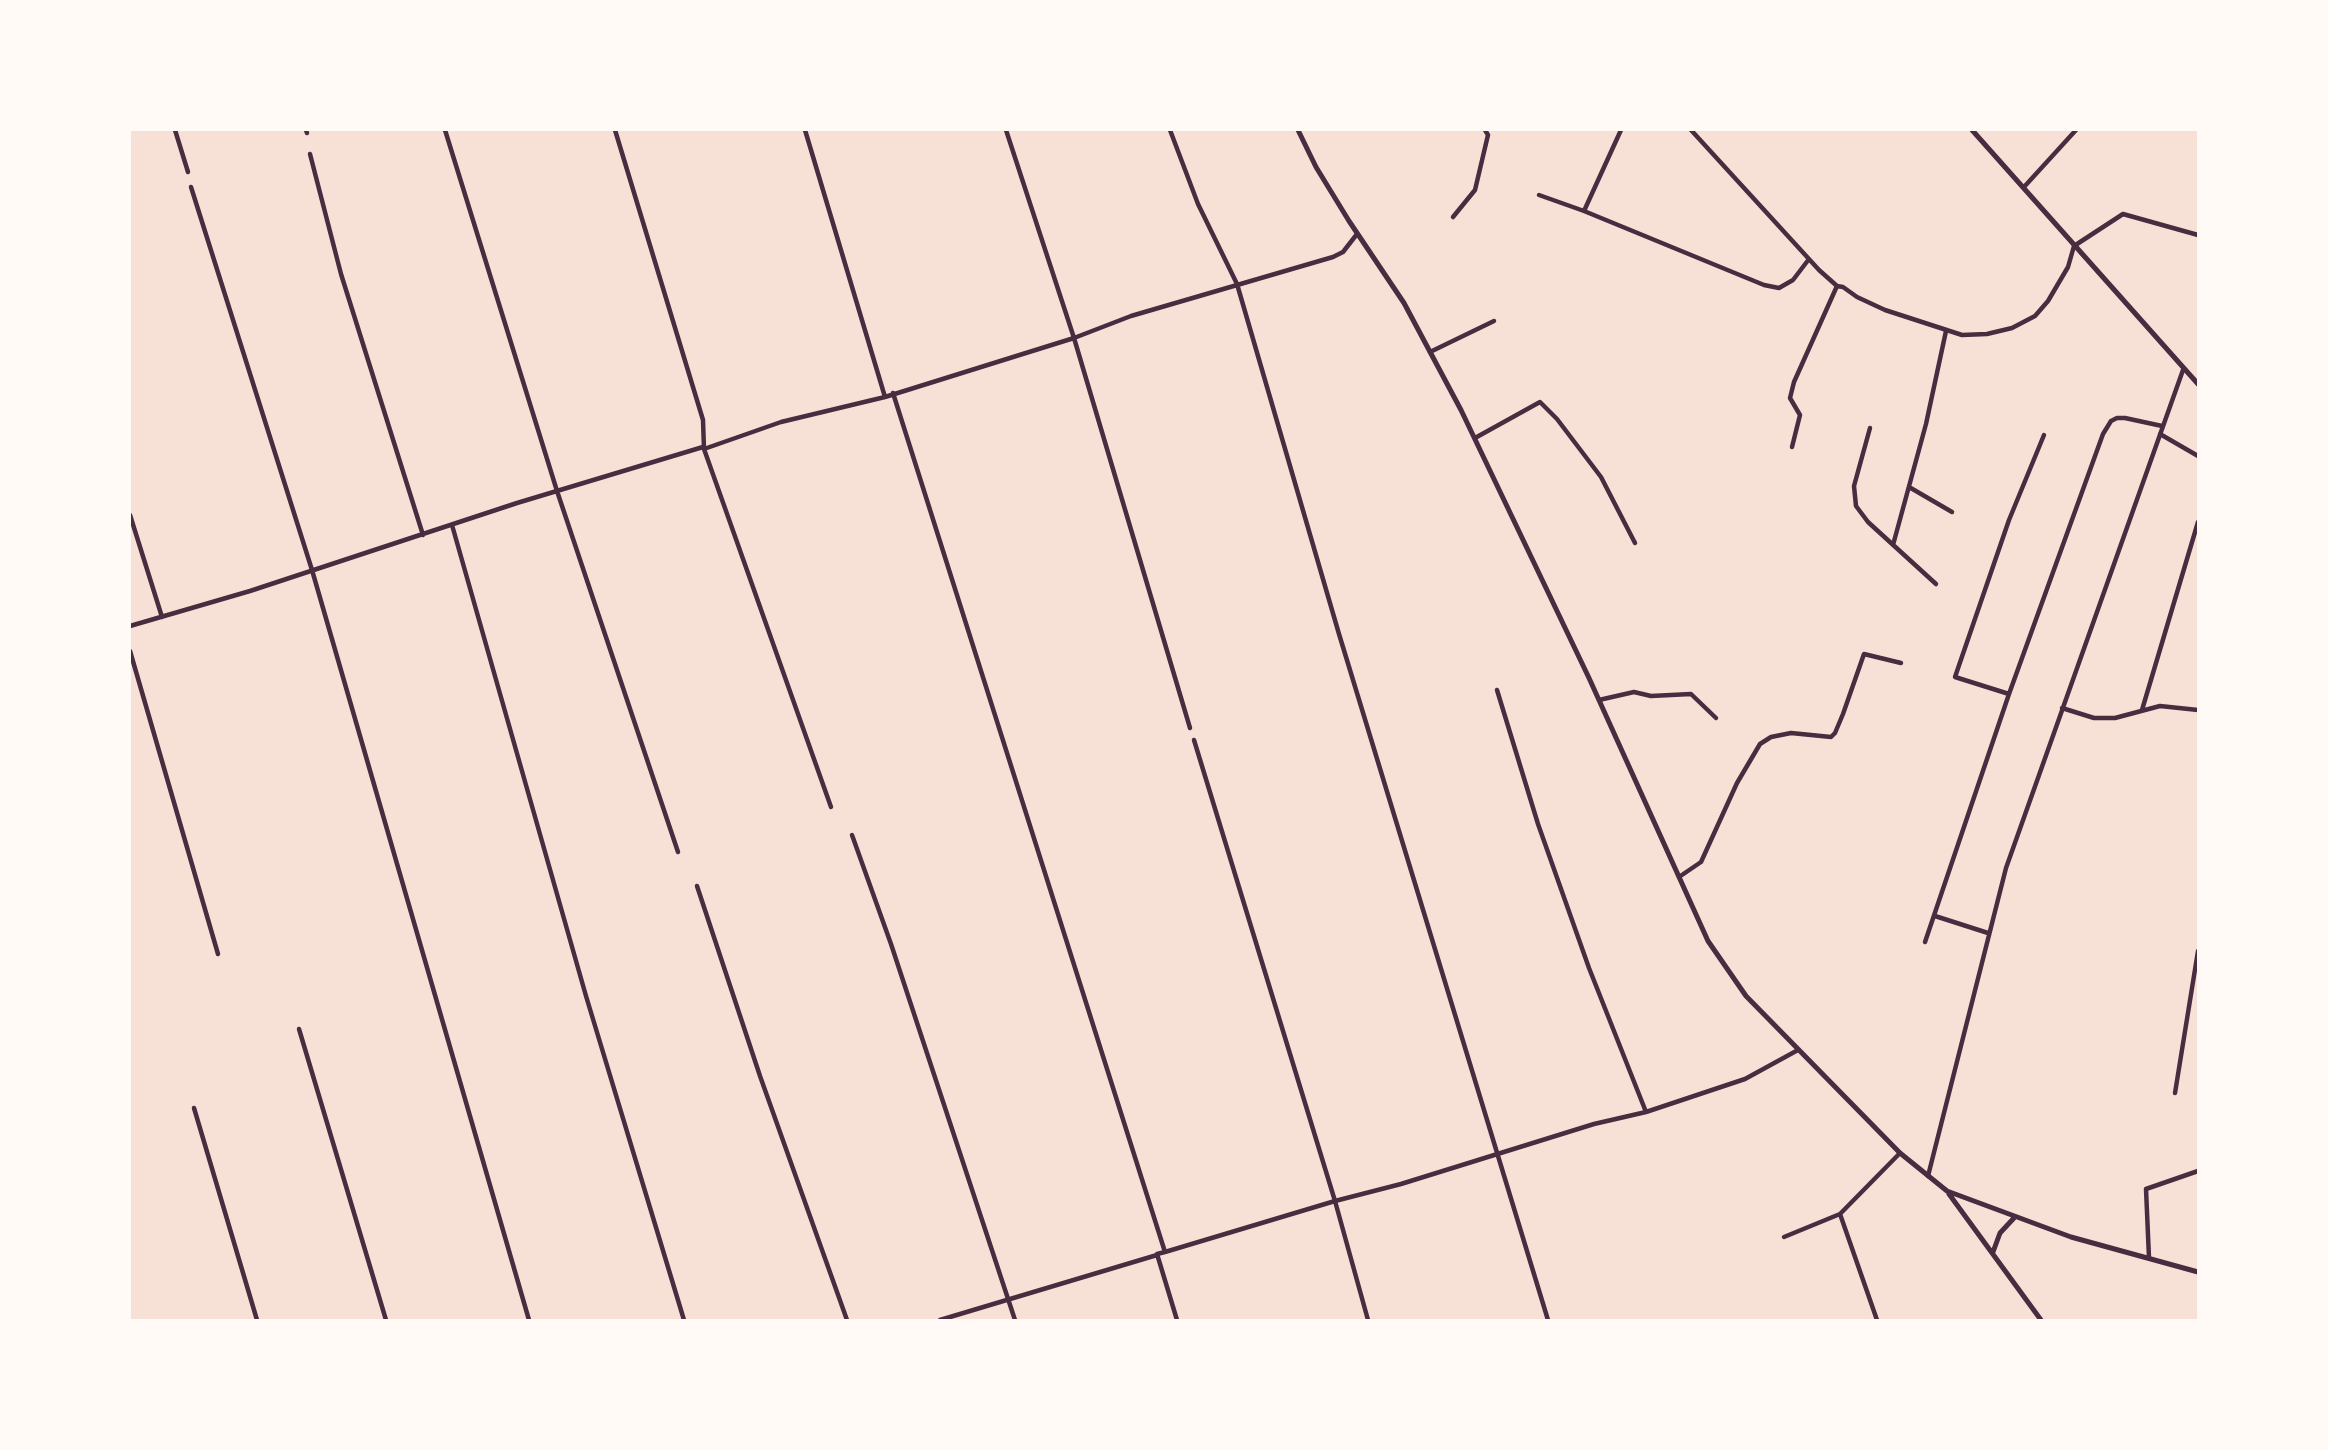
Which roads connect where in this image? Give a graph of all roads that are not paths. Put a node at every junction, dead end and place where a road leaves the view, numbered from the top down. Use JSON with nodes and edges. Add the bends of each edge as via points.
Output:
{"nodes":[{"id":1,"x":176,"y":130,"type":"edge"},
{"id":2,"x":445,"y":130,"type":"edge"},
{"id":3,"x":615,"y":130,"type":"edge"},
{"id":4,"x":805,"y":130,"type":"edge"},
{"id":5,"x":1006,"y":130,"type":"edge"},
{"id":6,"x":1170,"y":130,"type":"edge"},
{"id":7,"x":1298,"y":130,"type":"edge"},
{"id":8,"x":1485,"y":130,"type":"edge"},
{"id":9,"x":1621,"y":130,"type":"edge"},
{"id":10,"x":1691,"y":130,"type":"edge"},
{"id":11,"x":1972,"y":130,"type":"edge"},
{"id":12,"x":2076,"y":130,"type":"edge"},
{"id":13,"x":310,"y":154,"type":"dead end"},
{"id":14,"x":188,"y":172,"type":"dead end"},
{"id":15,"x":191,"y":187,"type":"dead end"},
{"id":16,"x":2024,"y":187,"type":"junction"},
{"id":17,"x":1539,"y":195,"type":"dead end"},
{"id":18,"x":1584,"y":211,"type":"junction"},
{"id":19,"x":1453,"y":217,"type":"dead end"},
{"id":20,"x":1357,"y":234,"type":"junction"},
{"id":21,"x":2199,"y":235,"type":"edge"},
{"id":22,"x":2074,"y":246,"type":"junction"},
{"id":23,"x":1809,"y":260,"type":"junction"},
{"id":24,"x":1237,"y":284,"type":"junction"},
{"id":25,"x":1837,"y":286,"type":"junction"},
{"id":26,"x":1494,"y":321,"type":"dead end"},
{"id":27,"x":1946,"y":331,"type":"junction"},
{"id":28,"x":1074,"y":338,"type":"junction"},
{"id":29,"x":1430,"y":352,"type":"junction"},
{"id":30,"x":2183,"y":370,"type":"junction"},
{"id":31,"x":2199,"y":384,"type":"edge"},
{"id":32,"x":893,"y":393,"type":"junction"},
{"id":33,"x":885,"y":397,"type":"junction"},
{"id":34,"x":2162,"y":426,"type":"junction"},
{"id":35,"x":1870,"y":428,"type":"dead end"},
{"id":36,"x":2160,"y":434,"type":"junction"},
{"id":37,"x":2044,"y":435,"type":"dead end"},
{"id":38,"x":1475,"y":439,"type":"junction"},
{"id":39,"x":1791,"y":447,"type":"dead end"},
{"id":40,"x":704,"y":449,"type":"junction"},
{"id":41,"x":2199,"y":456,"type":"edge"},
{"id":42,"x":1909,"y":487,"type":"junction"},
{"id":43,"x":557,"y":491,"type":"junction"},
{"id":44,"x":1952,"y":512,"type":"dead end"},
{"id":45,"x":130,"y":515,"type":"edge"},
{"id":46,"x":2199,"y":522,"type":"edge"},
{"id":47,"x":452,"y":525,"type":"junction"},
{"id":48,"x":423,"y":535,"type":"junction"},
{"id":49,"x":1634,"y":543,"type":"dead end"},
{"id":50,"x":1893,"y":545,"type":"junction"},
{"id":51,"x":312,"y":570,"type":"junction"},
{"id":52,"x":1936,"y":584,"type":"dead end"},
{"id":53,"x":162,"y":617,"type":"junction"},
{"id":54,"x":130,"y":626,"type":"edge"},
{"id":55,"x":130,"y":650,"type":"edge"},
{"id":56,"x":1901,"y":663,"type":"dead end"},
{"id":57,"x":1497,"y":690,"type":"dead end"},
{"id":58,"x":2009,"y":694,"type":"junction"},
{"id":59,"x":1599,"y":700,"type":"junction"},
{"id":60,"x":2062,"y":708,"type":"junction"},
{"id":61,"x":2142,"y":710,"type":"junction"},
{"id":62,"x":2199,"y":710,"type":"edge"},
{"id":63,"x":1717,"y":718,"type":"dead end"},
{"id":64,"x":1190,"y":728,"type":"dead end"},
{"id":65,"x":1194,"y":740,"type":"dead end"},
{"id":66,"x":831,"y":807,"type":"dead end"},
{"id":67,"x":852,"y":835,"type":"dead end"},
{"id":68,"x":678,"y":852,"type":"dead end"},
{"id":69,"x":1679,"y":877,"type":"junction"},
{"id":70,"x":697,"y":886,"type":"dead end"},
{"id":71,"x":1934,"y":916,"type":"junction"},
{"id":72,"x":1988,"y":933,"type":"junction"},
{"id":73,"x":1925,"y":942,"type":"dead end"},
{"id":74,"x":2199,"y":951,"type":"edge"},
{"id":75,"x":218,"y":954,"type":"dead end"},
{"id":76,"x":299,"y":1029,"type":"dead end"},
{"id":77,"x":1798,"y":1050,"type":"junction"},
{"id":78,"x":2175,"y":1093,"type":"dead end"},
{"id":79,"x":194,"y":1108,"type":"dead end"},
{"id":80,"x":1646,"y":1112,"type":"junction"},
{"id":81,"x":1900,"y":1153,"type":"junction"},
{"id":82,"x":1497,"y":1154,"type":"junction"},
{"id":83,"x":2199,"y":1171,"type":"edge"},
{"id":84,"x":1928,"y":1178,"type":"junction"},
{"id":85,"x":1947,"y":1191,"type":"junction"},
{"id":86,"x":1335,"y":1201,"type":"junction"},
{"id":87,"x":1840,"y":1214,"type":"junction"},
{"id":88,"x":2014,"y":1218,"type":"junction"},
{"id":89,"x":1784,"y":1237,"type":"dead end"},
{"id":90,"x":1165,"y":1252,"type":"junction"},
{"id":91,"x":1993,"y":1252,"type":"junction"},
{"id":92,"x":1157,"y":1254,"type":"junction"},
{"id":93,"x":2149,"y":1258,"type":"junction"},
{"id":94,"x":2199,"y":1272,"type":"edge"},
{"id":95,"x":1007,"y":1298,"type":"junction"},
{"id":96,"x":257,"y":1321,"type":"edge"},
{"id":97,"x":386,"y":1321,"type":"edge"},
{"id":98,"x":529,"y":1321,"type":"edge"},
{"id":99,"x":684,"y":1321,"type":"edge"},
{"id":100,"x":847,"y":1321,"type":"edge"},
{"id":101,"x":940,"y":1321,"type":"edge"},
{"id":102,"x":1015,"y":1321,"type":"edge"},
{"id":103,"x":1177,"y":1321,"type":"edge"},
{"id":104,"x":1368,"y":1321,"type":"edge"},
{"id":105,"x":1548,"y":1321,"type":"edge"},
{"id":106,"x":1877,"y":1321,"type":"edge"},
{"id":107,"x":2040,"y":1321,"type":"edge"}],
"edges":[{"from":1,"to":14,"type":"street"},
{"from":2,"to":43,"type":"street"},
{"from":3,"to":40,"type":"street","via":[[703,420]]},
{"from":4,"to":33,"type":"street"},
{"from":5,"to":28,"type":"street"},
{"from":6,"to":24,"type":"street","via":[[1198,204]]},
{"from":7,"to":20,"type":"street"},
{"from":8,"to":19,"type":"street","via":[[1488,135],[1475,190]]},
{"from":9,"to":18,"type":"street"},
{"from":10,"to":23,"type":"street"},
{"from":11,"to":16,"type":"street"},
{"from":12,"to":16,"type":"street"},
{"from":13,"to":48,"type":"street","via":[[341,274]]},
{"from":15,"to":51,"type":"street"},
{"from":16,"to":22,"type":"street"},
{"from":17,"to":18,"type":"street"},
{"from":18,"to":23,"type":"street","via":[[1764,285],[1779,288],[1793,280]]},
{"from":20,"to":24,"type":"street","via":[[1333,257]]},
{"from":20,"to":29,"type":"street","via":[[1404,303]]},
{"from":21,"to":22,"type":"street","via":[[2123,214]]},
{"from":22,"to":27,"type":"street","via":[[2068,267],[2035,316],[1987,334]]},
{"from":22,"to":30,"type":"street"},
{"from":23,"to":25,"type":"street"},
{"from":24,"to":28,"type":"street"},
{"from":24,"to":82,"type":"street"},
{"from":25,"to":27,"type":"street","via":[[1885,310]]},
{"from":25,"to":39,"type":"street","via":[[1794,382],[1790,398],[1800,415]]},
{"from":26,"to":29,"type":"street"},
{"from":27,"to":42,"type":"street"},
{"from":28,"to":32,"type":"street"},
{"from":28,"to":64,"type":"street"},
{"from":29,"to":38,"type":"street"},
{"from":30,"to":31,"type":"street"},
{"from":30,"to":34,"type":"street"},
{"from":32,"to":33,"type":"street"},
{"from":32,"to":90,"type":"street"},
{"from":33,"to":40,"type":"street","via":[[781,422]]},
{"from":34,"to":36,"type":"street"},
{"from":34,"to":58,"type":"street","via":[[2125,418],[2106,427]]},
{"from":35,"to":50,"type":"street","via":[[1854,486],[1856,506]]},
{"from":36,"to":41,"type":"street"},
{"from":36,"to":60,"type":"street"},
{"from":37,"to":58,"type":"street","via":[[2009,520],[1955,677]]},
{"from":38,"to":49,"type":"street","via":[[1540,402],[1601,477]]},
{"from":38,"to":59,"type":"street"},
{"from":40,"to":43,"type":"street"},
{"from":40,"to":66,"type":"street"},
{"from":42,"to":44,"type":"street"},
{"from":42,"to":50,"type":"street"},
{"from":43,"to":47,"type":"street"},
{"from":43,"to":68,"type":"street"},
{"from":45,"to":53,"type":"street"},
{"from":46,"to":61,"type":"street"},
{"from":47,"to":48,"type":"street"},
{"from":47,"to":99,"type":"street"},
{"from":48,"to":51,"type":"street"},
{"from":50,"to":52,"type":"street"},
{"from":51,"to":53,"type":"street"},
{"from":51,"to":98,"type":"street"},
{"from":53,"to":54,"type":"street"},
{"from":55,"to":75,"type":"street"},
{"from":56,"to":69,"type":"street","via":[[1864,654],[1831,737],[1791,733],[1760,744],[1701,862]]},
{"from":57,"to":80,"type":"street","via":[[1565,903]]},
{"from":58,"to":71,"type":"street"},
{"from":59,"to":63,"type":"street","via":[[1634,692],[1692,694]]},
{"from":59,"to":69,"type":"street"},
{"from":60,"to":61,"type":"street","via":[[2094,718]]},
{"from":60,"to":72,"type":"street"},
{"from":61,"to":62,"type":"street","via":[[2160,706]]},
{"from":65,"to":86,"type":"street"},
{"from":67,"to":95,"type":"street"},
{"from":69,"to":77,"type":"street","via":[[1727,971]]},
{"from":70,"to":100,"type":"street"},
{"from":71,"to":72,"type":"street"},
{"from":71,"to":73,"type":"street"},
{"from":72,"to":84,"type":"street"},
{"from":74,"to":78,"type":"street"},
{"from":76,"to":97,"type":"street"},
{"from":77,"to":80,"type":"street","via":[[1745,1079]]},
{"from":77,"to":81,"type":"street"},
{"from":79,"to":96,"type":"street"},
{"from":80,"to":82,"type":"street"},
{"from":81,"to":84,"type":"street"},
{"from":81,"to":87,"type":"street"},
{"from":82,"to":86,"type":"street"},
{"from":82,"to":105,"type":"street"},
{"from":83,"to":93,"type":"street","via":[[2146,1189]]},
{"from":84,"to":85,"type":"street"},
{"from":85,"to":88,"type":"street"},
{"from":85,"to":91,"type":"street"},
{"from":86,"to":90,"type":"street"},
{"from":86,"to":104,"type":"street"},
{"from":87,"to":89,"type":"street"},
{"from":87,"to":106,"type":"street"},
{"from":88,"to":91,"type":"street","via":[[2000,1233]]},
{"from":88,"to":93,"type":"street"},
{"from":90,"to":92,"type":"street"},
{"from":91,"to":107,"type":"street"},
{"from":92,"to":95,"type":"street"},
{"from":92,"to":103,"type":"street"},
{"from":93,"to":94,"type":"street"},
{"from":95,"to":101,"type":"street"},
{"from":95,"to":102,"type":"street"}]}
